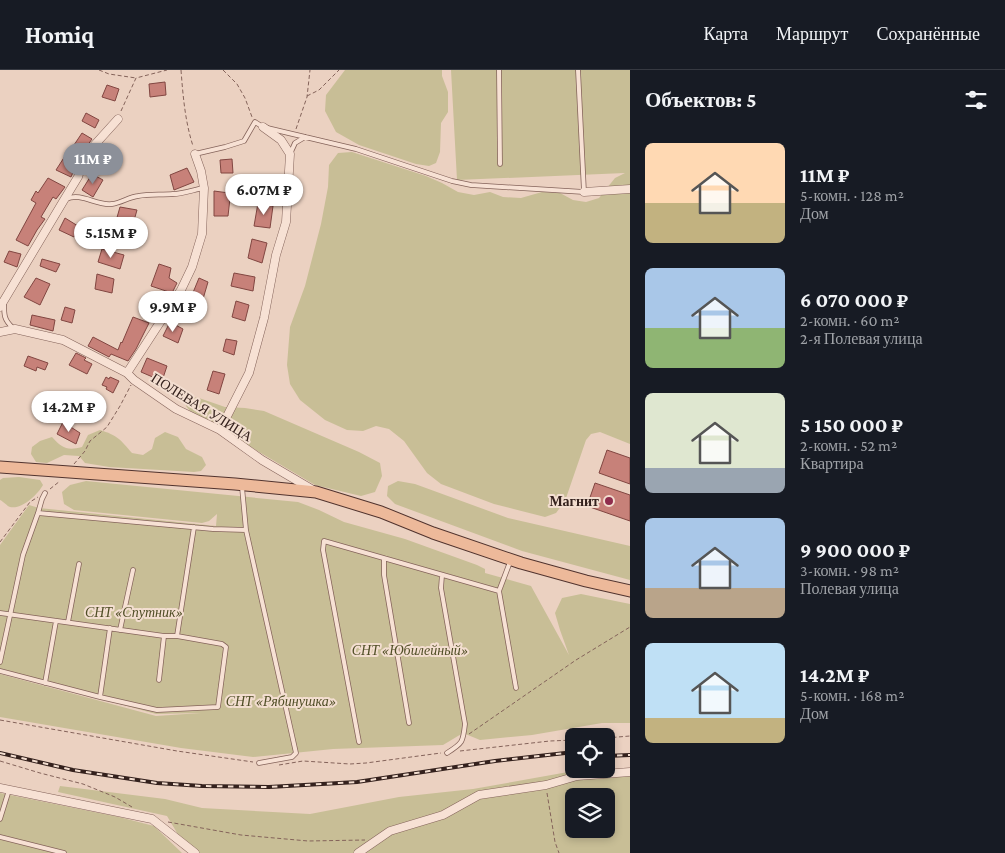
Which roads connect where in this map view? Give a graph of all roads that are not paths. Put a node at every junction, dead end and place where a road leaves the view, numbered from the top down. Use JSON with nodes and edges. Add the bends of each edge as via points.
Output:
{"nodes":[{"id":1,"x":499,"y":70,"type":"edge"},
{"id":2,"x":578,"y":70,"type":"edge"},
{"id":3,"x":118,"y":119,"type":"road end"},
{"id":4,"x":263,"y":126,"type":"junction"},
{"id":5,"x":305,"y":137,"type":"junction"},
{"id":6,"x":195,"y":154,"type":"joint"},
{"id":7,"x":290,"y":154,"type":"junction"},
{"id":8,"x":500,"y":164,"type":"dead end"},
{"id":9,"x":204,"y":188,"type":"junction"},
{"id":10,"x":630,"y":189,"type":"edge"},
{"id":11,"x":584,"y":192,"type":"junction"},
{"id":12,"x":64,"y":200,"type":"junction"},
{"id":13,"x":2,"y":304,"type":"edge"},
{"id":14,"x":15,"y":330,"type":"junction"},
{"id":15,"x":0,"y":332,"type":"edge"},
{"id":16,"x":127,"y":373,"type":"junction"},
{"id":17,"x":220,"y":430,"type":"junction"},
{"id":18,"x":0,"y":467,"type":"edge"},
{"id":19,"x":242,"y":484,"type":"junction"},
{"id":20,"x":316,"y":492,"type":"junction"},
{"id":21,"x":45,"y":493,"type":"road end"},
{"id":22,"x":38,"y":514,"type":"junction"},
{"id":23,"x":194,"y":527,"type":"junction"},
{"id":24,"x":246,"y":530,"type":"junction"},
{"id":25,"x":384,"y":558,"type":"junction"},
{"id":26,"x":511,"y":560,"type":"junction"},
{"id":27,"x":78,"y":564,"type":"dead end"},
{"id":28,"x":133,"y":570,"type":"dead end"},
{"id":29,"x":442,"y":574,"type":"junction"},
{"id":30,"x":499,"y":591,"type":"junction"},
{"id":31,"x":630,"y":591,"type":"edge"},
{"id":32,"x":0,"y":612,"type":"edge"},
{"id":33,"x":10,"y":614,"type":"junction"},
{"id":34,"x":56,"y":620,"type":"junction"},
{"id":35,"x":68,"y":622,"type":"junction"},
{"id":36,"x":110,"y":628,"type":"junction"},
{"id":37,"x":120,"y":630,"type":"junction"},
{"id":38,"x":164,"y":636,"type":"junction"},
{"id":39,"x":177,"y":636,"type":"junction"},
{"id":40,"x":0,"y":662,"type":"edge"},
{"id":41,"x":0,"y":671,"type":"edge"},
{"id":42,"x":159,"y":680,"type":"dead end"},
{"id":43,"x":45,"y":683,"type":"junction"},
{"id":44,"x":516,"y":688,"type":"dead end"},
{"id":45,"x":100,"y":697,"type":"junction"},
{"id":46,"x":409,"y":724,"type":"dead end"},
{"id":47,"x":359,"y":742,"type":"dead end"},
{"id":48,"x":447,"y":753,"type":"road end"},
{"id":49,"x":259,"y":763,"type":"road end"},
{"id":50,"x":630,"y":772,"type":"edge"},
{"id":51,"x":0,"y":788,"type":"edge"},
{"id":52,"x":9,"y":790,"type":"junction"},
{"id":53,"x":0,"y":819,"type":"edge"},
{"id":54,"x":0,"y":837,"type":"edge"},
{"id":55,"x":55,"y":852,"type":"edge"},
{"id":56,"x":64,"y":853,"type":"edge"},
{"id":57,"x":195,"y":853,"type":"edge"},
{"id":58,"x":358,"y":853,"type":"edge"}],
"edges":[{"from":1,"to":8,"type":"lane"},
{"from":2,"to":11,"type":"lane"},
{"from":3,"to":12,"type":"street","via":[[90,150]]},
{"from":4,"to":5,"type":"lane"},
{"from":4,"to":6,"type":"lane","via":[[255,122],[244,141]]},
{"from":4,"to":7,"type":"street","via":[[281,140]]},
{"from":5,"to":7,"type":"lane","via":[[295,143]]},
{"from":5,"to":11,"type":"lane","via":[[356,149],[471,185]]},
{"from":6,"to":9,"type":"street"},
{"from":7,"to":17,"type":"street","via":[[286,222],[264,318],[249,373]]},
{"from":9,"to":12,"type":"lane","via":[[136,196],[112,204],[80,197]]},
{"from":9,"to":16,"type":"street","via":[[202,234],[192,267],[181,290]]},
{"from":10,"to":11,"type":"street"},
{"from":12,"to":13,"type":"street"},
{"from":13,"to":14,"type":"lane","via":[[7,323]]},
{"from":14,"to":15,"type":"street","name":"ПОЛЕВАЯ УЛИЦА"},
{"from":14,"to":16,"type":"street","name":"ПОЛЕВАЯ УЛИЦА","via":[[64,340]]},
{"from":16,"to":17,"type":"street","name":"ПОЛЕВАЯ УЛИЦА","via":[[176,408]]},
{"from":17,"to":20,"type":"street","name":"ПОЛЕВАЯ УЛИЦА"},
{"from":18,"to":19,"type":"main road"},
{"from":19,"to":20,"type":"main road"},
{"from":19,"to":24,"type":"lane"},
{"from":20,"to":26,"type":"main road","via":[[381,512]]},
{"from":21,"to":22,"type":"lane"},
{"from":22,"to":23,"type":"lane"},
{"from":22,"to":33,"type":"lane","via":[[22,555]]},
{"from":23,"to":24,"type":"lane"},
{"from":23,"to":39,"type":"lane"},
{"from":24,"to":49,"type":"lane","via":[[296,753],[292,757]]},
{"from":25,"to":29,"type":"lane"},
{"from":25,"to":46,"type":"lane","via":[[384,575]]},
{"from":25,"to":47,"type":"lane","via":[[324,541],[323,550]]},
{"from":26,"to":30,"type":"lane"},
{"from":26,"to":31,"type":"main road"},
{"from":27,"to":35,"type":"lane"},
{"from":28,"to":37,"type":"lane"},
{"from":29,"to":30,"type":"lane"},
{"from":29,"to":48,"type":"lane","via":[[440,588],[465,724],[460,745]]},
{"from":30,"to":44,"type":"lane"},
{"from":32,"to":33,"type":"lane"},
{"from":33,"to":34,"type":"lane"},
{"from":33,"to":40,"type":"lane"},
{"from":34,"to":35,"type":"lane"},
{"from":34,"to":43,"type":"lane"},
{"from":35,"to":36,"type":"lane"},
{"from":36,"to":37,"type":"lane"},
{"from":36,"to":45,"type":"lane"},
{"from":37,"to":38,"type":"lane"},
{"from":38,"to":39,"type":"lane"},
{"from":38,"to":42,"type":"lane"},
{"from":39,"to":45,"type":"lane","via":[[226,647],[218,707],[157,710]]},
{"from":41,"to":43,"type":"lane"},
{"from":43,"to":45,"type":"lane"},
{"from":50,"to":58,"type":"street","via":[[577,776],[546,786],[479,795],[443,815],[390,831]]},
{"from":51,"to":52,"type":"street"},
{"from":52,"to":53,"type":"lane"},
{"from":52,"to":57,"type":"street","via":[[152,819]]},
{"from":54,"to":55,"type":"lane"},
{"from":55,"to":56,"type":"lane"}]}
